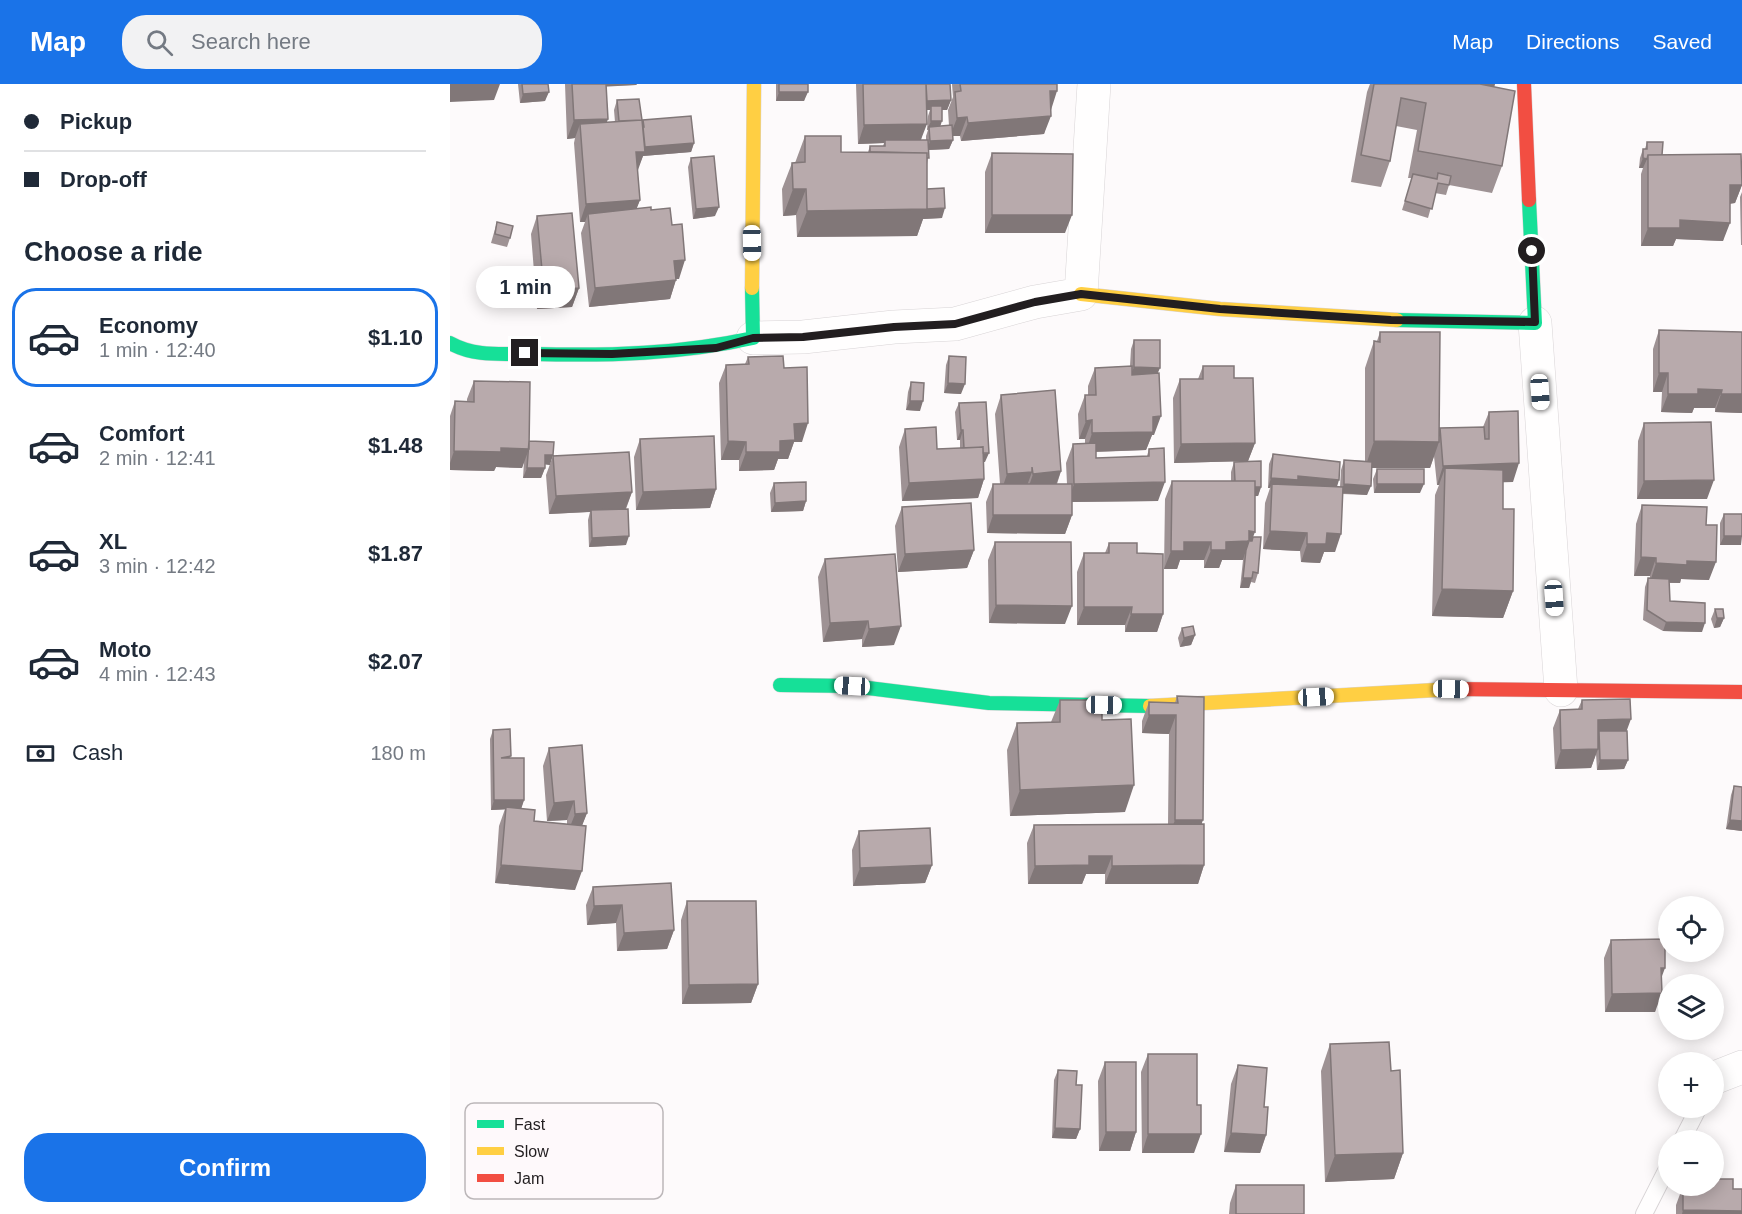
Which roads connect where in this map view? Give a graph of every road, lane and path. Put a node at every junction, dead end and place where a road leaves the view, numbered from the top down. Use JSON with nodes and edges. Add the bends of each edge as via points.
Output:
{"nodes":[{"id":1,"x":754,"y":84,"type":"edge"},
{"id":2,"x":1094,"y":84,"type":"edge"},
{"id":3,"x":1524,"y":84,"type":"edge"},
{"id":4,"x":1081,"y":294,"type":"junction"},
{"id":5,"x":1535,"y":322,"type":"junction"},
{"id":6,"x":753,"y":338,"type":"junction"},
{"id":7,"x":450,"y":343,"type":"edge"},
{"id":8,"x":780,"y":685,"type":"dead end"},
{"id":9,"x":1561,"y":690,"type":"junction"},
{"id":10,"x":1742,"y":692,"type":"edge"},
{"id":11,"x":1742,"y":1067,"type":"edge"},
{"id":12,"x":1724,"y":1074,"type":"edge"},
{"id":13,"x":1658,"y":1187,"type":"edge"},
{"id":14,"x":1644,"y":1214,"type":"edge"}],
"edges":[{"from":1,"to":6,"type":"street"},
{"from":2,"to":4,"type":"street"},
{"from":3,"to":5,"type":"street"},
{"from":4,"to":5,"type":"street","via":[[1220,309],[1391,320]]},
{"from":4,"to":6,"type":"street","via":[[955,324]]},
{"from":5,"to":9,"type":"street"},
{"from":6,"to":7,"type":"street","via":[[716,348],[612,354],[468,353]]},
{"from":8,"to":9,"type":"street","via":[[852,686],[989,703],[1173,706],[1451,689]]},
{"from":9,"to":10,"type":"street"},
{"from":11,"to":12,"type":"street"},
{"from":13,"to":14,"type":"lane"}]}
